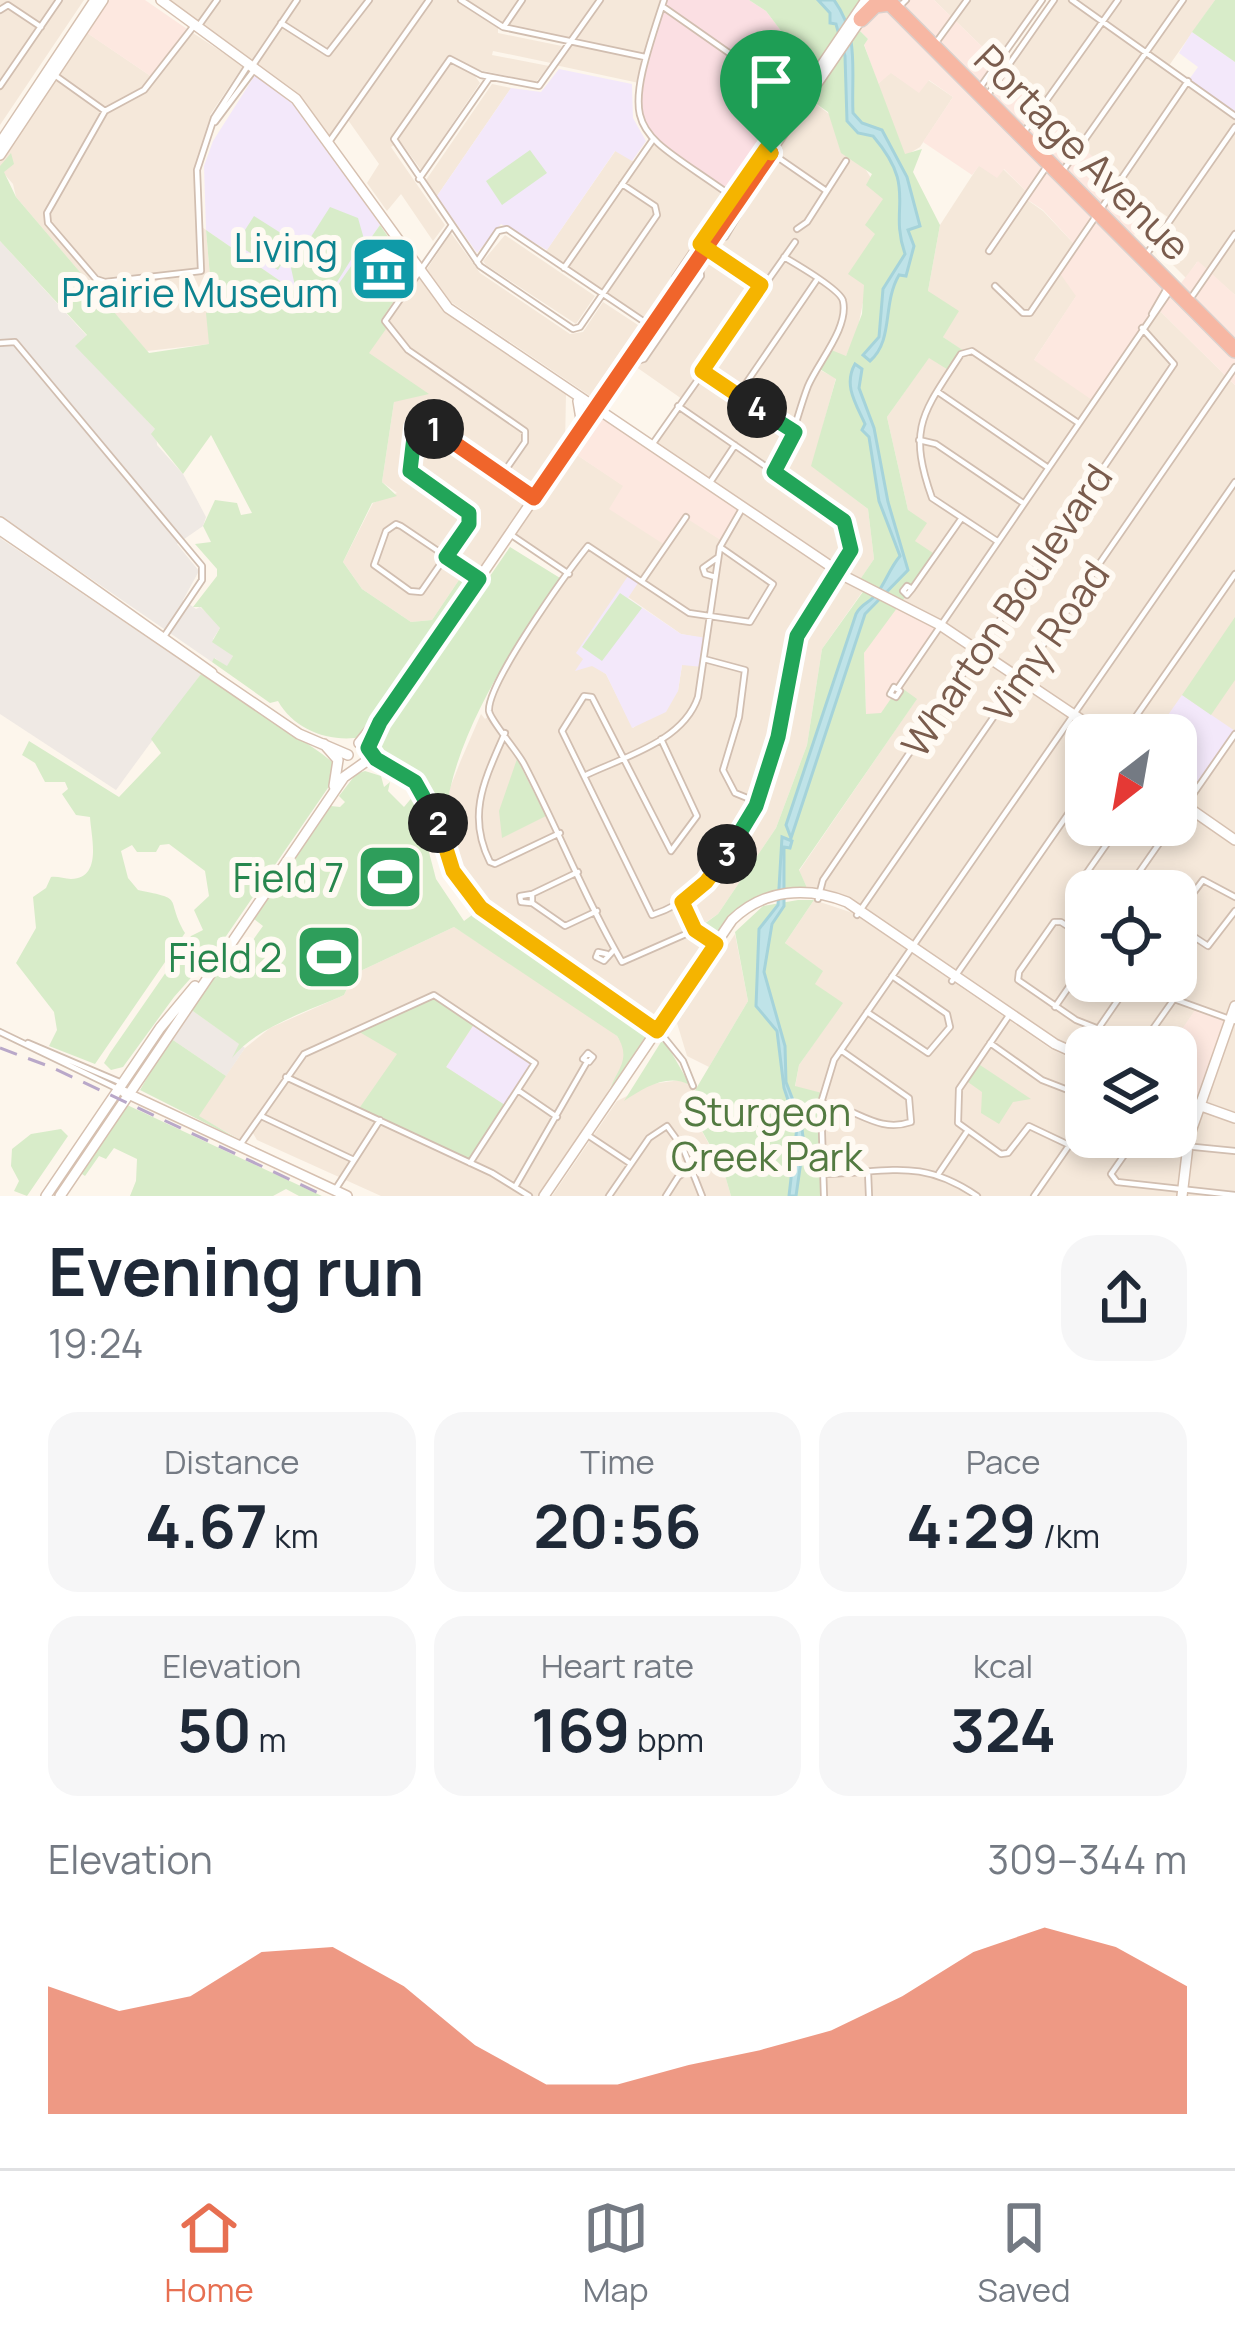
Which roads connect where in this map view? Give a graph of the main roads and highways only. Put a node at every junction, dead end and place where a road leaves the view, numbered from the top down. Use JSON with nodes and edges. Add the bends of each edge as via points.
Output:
{"nodes":[{"id":1,"x":99,"y":0,"type":"edge"},
{"id":2,"x":150,"y":0,"type":"edge"},
{"id":3,"x":161,"y":0,"type":"edge"},
{"id":4,"x":877,"y":6,"type":"edge"},
{"id":5,"x":196,"y":27,"type":"junction"},
{"id":6,"x":50,"y":73,"type":"junction"},
{"id":7,"x":0,"y":142,"type":"edge"},
{"id":8,"x":0,"y":154,"type":"edge"},
{"id":9,"x":706,"y":244,"type":"junction"},
{"id":10,"x":1174,"y":283,"type":"junction"},
{"id":11,"x":649,"y":326,"type":"junction"},
{"id":12,"x":1231,"y":339,"type":"edge"},
{"id":13,"x":511,"y":351,"type":"junction"},
{"id":14,"x":578,"y":401,"type":"junction"},
{"id":15,"x":598,"y":408,"type":"junction"},
{"id":16,"x":584,"y":421,"type":"junction"},
{"id":17,"x":0,"y":526,"type":"edge"},
{"id":18,"x":1074,"y":714,"type":"edge"},
{"id":19,"x":290,"y":728,"type":"junction"},
{"id":20,"x":320,"y":742,"type":"junction"},
{"id":21,"x":363,"y":747,"type":"junction"},
{"id":22,"x":354,"y":760,"type":"junction"},
{"id":23,"x":403,"y":773,"type":"junction"},
{"id":24,"x":334,"y":786,"type":"junction"},
{"id":25,"x":1197,"y":814,"type":"edge"},
{"id":26,"x":302,"y":837,"type":"junction"},
{"id":27,"x":1235,"y":841,"type":"edge"},
{"id":28,"x":1235,"y":1006,"type":"edge"},
{"id":29,"x":1233,"y":1020,"type":"edge"},
{"id":30,"x":659,"y":1033,"type":"junction"},
{"id":31,"x":1065,"y":1056,"type":"edge"},
{"id":32,"x":125,"y":1088,"type":"junction"},
{"id":33,"x":1197,"y":1102,"type":"edge"},
{"id":34,"x":1201,"y":1103,"type":"junction"},
{"id":35,"x":1235,"y":1115,"type":"edge"},
{"id":36,"x":1182,"y":1192,"type":"edge"},
{"id":37,"x":46,"y":1196,"type":"edge"},
{"id":38,"x":60,"y":1196,"type":"edge"},
{"id":39,"x":347,"y":1196,"type":"edge"},
{"id":40,"x":548,"y":1196,"type":"edge"}],
"edges":[{"from":1,"to":6,"type":"main road"},
{"from":2,"to":5,"type":"main road"},
{"from":3,"to":5,"type":"main road"},
{"from":4,"to":9,"type":"main road","via":[[834,53]]},
{"from":4,"to":10,"type":"highway","name":"Portage Avenue","via":[[934,44]]},
{"from":5,"to":13,"type":"main road","via":[[296,99],[448,308]]},
{"from":6,"to":7,"type":"main road"},
{"from":6,"to":8,"type":"main road"},
{"from":9,"to":11,"type":"main road"},
{"from":9,"to":11,"type":"main road"},
{"from":10,"to":12,"type":"highway","name":"Portage Avenue"},
{"from":10,"to":12,"type":"highway","name":"Portage Avenue"},
{"from":11,"to":15,"type":"main road"},
{"from":11,"to":15,"type":"main road"},
{"from":13,"to":14,"type":"main road"},
{"from":13,"to":15,"type":"main road"},
{"from":14,"to":15,"type":"main road"},
{"from":14,"to":16,"type":"main road"},
{"from":15,"to":16,"type":"main road"},
{"from":15,"to":16,"type":"main road"},
{"from":15,"to":18,"type":"main road","via":[[838,571],[940,625]]},
{"from":16,"to":21,"type":"main road"},
{"from":17,"to":19,"type":"main road"},
{"from":19,"to":20,"type":"main road"},
{"from":19,"to":21,"type":"main road"},
{"from":20,"to":22,"type":"main road"},
{"from":20,"to":24,"type":"main road","via":[[338,760]]},
{"from":21,"to":22,"type":"main road"},
{"from":21,"to":22,"type":"main road"},
{"from":21,"to":23,"type":"main road"},
{"from":22,"to":23,"type":"main road"},
{"from":22,"to":24,"type":"main road"},
{"from":22,"to":26,"type":"main road"},
{"from":23,"to":30,"type":"main road","via":[[428,800],[453,871],[475,902]]},
{"from":24,"to":26,"type":"main road"},
{"from":25,"to":27,"type":"main road"},
{"from":26,"to":32,"type":"main road"},
{"from":28,"to":29,"type":"main road"},
{"from":29,"to":34,"type":"main road"},
{"from":30,"to":31,"type":"main road","via":[[742,910],[819,896],[859,912]]},
{"from":30,"to":40,"type":"main road"},
{"from":32,"to":37,"type":"main road"},
{"from":32,"to":38,"type":"main road"},
{"from":32,"to":39,"type":"main road"},
{"from":33,"to":34,"type":"main road"},
{"from":34,"to":35,"type":"main road"},
{"from":34,"to":36,"type":"main road"}]}
